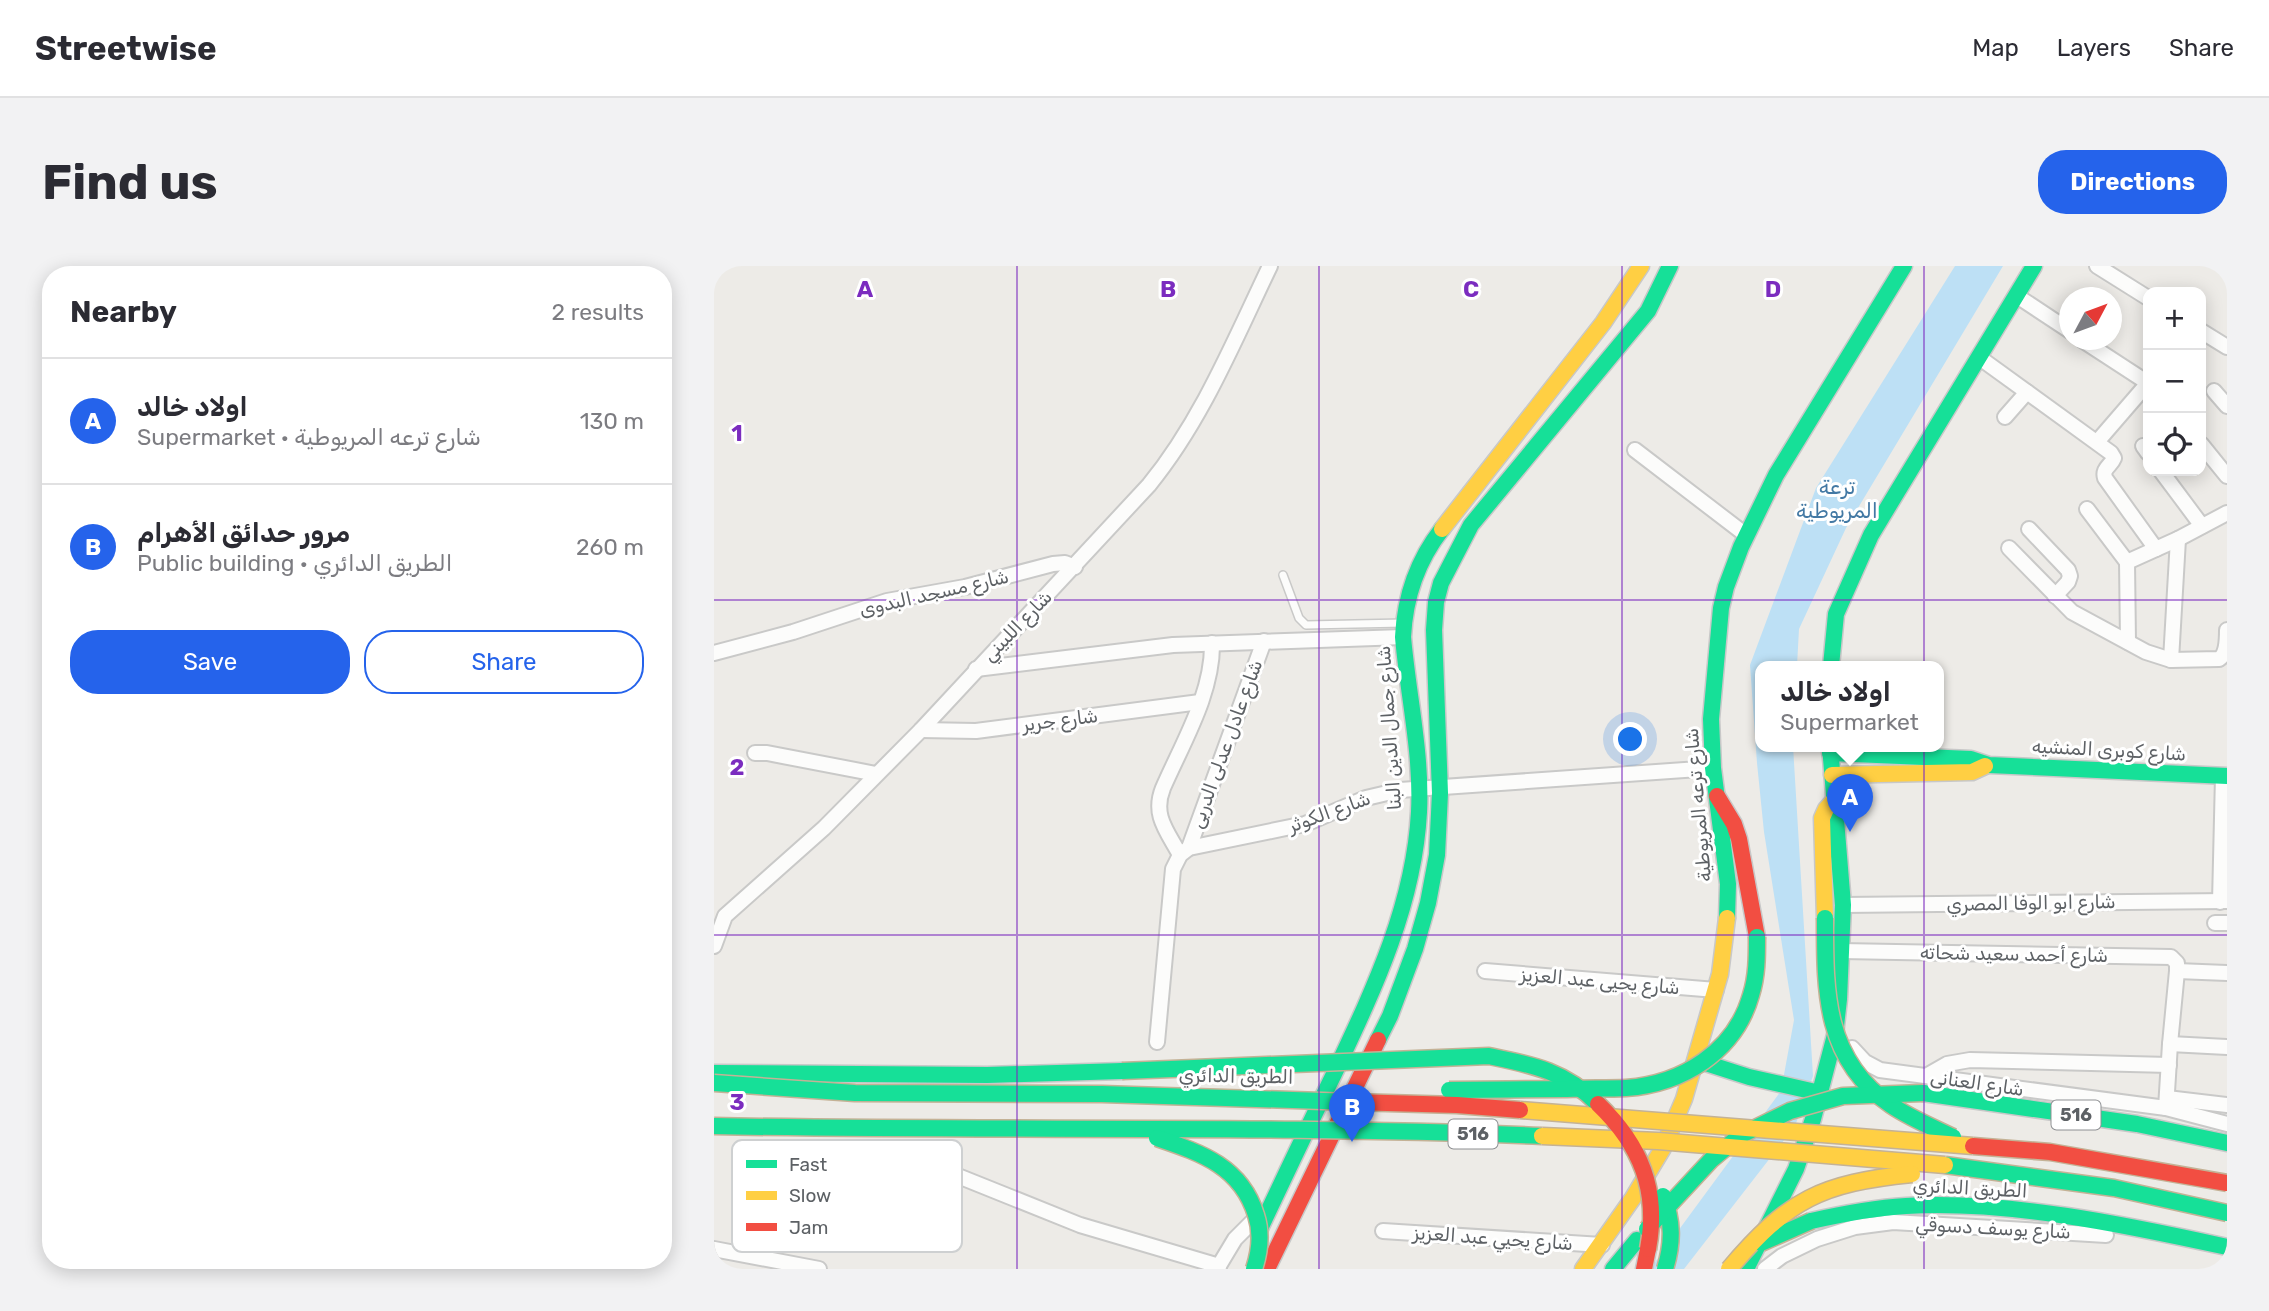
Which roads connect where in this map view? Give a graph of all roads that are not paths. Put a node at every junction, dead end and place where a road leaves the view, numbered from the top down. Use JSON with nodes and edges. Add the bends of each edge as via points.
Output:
{"nodes":[{"id":1,"x":1270,"y":266,"type":"edge"},
{"id":2,"x":1641,"y":266,"type":"edge"},
{"id":3,"x":1670,"y":266,"type":"edge"},
{"id":4,"x":1904,"y":266,"type":"edge"},
{"id":5,"x":2034,"y":266,"type":"edge"},
{"id":6,"x":2096,"y":266,"type":"edge"},
{"id":7,"x":2143,"y":295,"type":"edge"},
{"id":8,"x":2017,"y":296,"type":"junction"},
{"id":9,"x":2059,"y":324,"type":"edge"},
{"id":10,"x":2206,"y":334,"type":"edge"},
{"id":11,"x":2227,"y":347,"type":"edge"},
{"id":12,"x":2097,"y":350,"type":"edge"},
{"id":13,"x":1980,"y":358,"type":"junction"},
{"id":14,"x":2143,"y":380,"type":"edge"},
{"id":15,"x":2143,"y":389,"type":"edge"},
{"id":16,"x":2027,"y":391,"type":"junction"},
{"id":17,"x":2214,"y":391,"type":"dead end"},
{"id":18,"x":2227,"y":406,"type":"edge"},
{"id":19,"x":2006,"y":417,"type":"dead end"},
{"id":20,"x":2097,"y":443,"type":"junction"},
{"id":21,"x":1635,"y":450,"type":"dead end"},
{"id":22,"x":2206,"y":450,"type":"edge"},
{"id":23,"x":2165,"y":476,"type":"edge"},
{"id":24,"x":2227,"y":476,"type":"edge"},
{"id":25,"x":2087,"y":509,"type":"dead end"},
{"id":26,"x":2227,"y":513,"type":"edge"},
{"id":27,"x":2202,"y":526,"type":"junction"},
{"id":28,"x":2029,"y":529,"type":"dead end"},
{"id":29,"x":1746,"y":535,"type":"junction"},
{"id":30,"x":2178,"y":539,"type":"junction"},
{"id":31,"x":2009,"y":548,"type":"dead end"},
{"id":32,"x":2156,"y":549,"type":"junction"},
{"id":33,"x":2127,"y":562,"type":"junction"},
{"id":34,"x":1074,"y":567,"type":"junction"},
{"id":35,"x":1283,"y":575,"type":"dead end"},
{"id":36,"x":2054,"y":596,"type":"junction"},
{"id":37,"x":2227,"y":629,"type":"edge"},
{"id":38,"x":1403,"y":630,"type":"junction"},
{"id":39,"x":1264,"y":641,"type":"junction"},
{"id":40,"x":2128,"y":642,"type":"junction"},
{"id":41,"x":1212,"y":643,"type":"junction"},
{"id":42,"x":2227,"y":652,"type":"edge"},
{"id":43,"x":714,"y":653,"type":"edge"},
{"id":44,"x":2171,"y":660,"type":"junction"},
{"id":45,"x":1832,"y":661,"type":"edge"},
{"id":46,"x":976,"y":669,"type":"junction"},
{"id":47,"x":1200,"y":702,"type":"junction"},
{"id":48,"x":921,"y":730,"type":"junction"},
{"id":49,"x":1830,"y":752,"type":"edge"},
{"id":50,"x":1872,"y":752,"type":"edge"},
{"id":51,"x":755,"y":753,"type":"dead end"},
{"id":52,"x":1989,"y":765,"type":"junction"},
{"id":53,"x":1713,"y":768,"type":"junction"},
{"id":54,"x":876,"y":775,"type":"junction"},
{"id":55,"x":1832,"y":775,"type":"junction"},
{"id":56,"x":2225,"y":776,"type":"edge"},
{"id":57,"x":1419,"y":789,"type":"junction"},
{"id":58,"x":1440,"y":789,"type":"junction"},
{"id":59,"x":1717,"y":796,"type":"junction"},
{"id":60,"x":1835,"y":799,"type":"junction"},
{"id":61,"x":1416,"y":831,"type":"junction"},
{"id":62,"x":1439,"y":834,"type":"junction"},
{"id":63,"x":1185,"y":851,"type":"junction"},
{"id":64,"x":2224,"y":860,"type":"edge"},
{"id":65,"x":2223,"y":902,"type":"edge"},
{"id":66,"x":1843,"y":905,"type":"junction"},
{"id":67,"x":720,"y":914,"type":"edge"},
{"id":68,"x":714,"y":946,"type":"edge"},
{"id":69,"x":1841,"y":951,"type":"junction"},
{"id":70,"x":1485,"y":971,"type":"dead end"},
{"id":71,"x":2178,"y":971,"type":"junction"},
{"id":72,"x":2227,"y":973,"type":"edge"},
{"id":73,"x":1716,"y":990,"type":"junction"},
{"id":74,"x":1838,"y":1015,"type":"junction"},
{"id":75,"x":1157,"y":1042,"type":"dead end"},
{"id":76,"x":2170,"y":1044,"type":"junction"},
{"id":77,"x":2227,"y":1047,"type":"edge"},
{"id":78,"x":1696,"y":1060,"type":"junction"},
{"id":79,"x":2169,"y":1065,"type":"junction"},
{"id":80,"x":714,"y":1073,"type":"edge"},
{"id":81,"x":1926,"y":1076,"type":"junction"},
{"id":82,"x":714,"y":1083,"type":"edge"},
{"id":83,"x":1815,"y":1092,"type":"junction"},
{"id":84,"x":1416,"y":1102,"type":"junction"},
{"id":85,"x":2166,"y":1103,"type":"junction"},
{"id":86,"x":2227,"y":1105,"type":"edge"},
{"id":87,"x":2227,"y":1124,"type":"edge"},
{"id":88,"x":714,"y":1126,"type":"edge"},
{"id":89,"x":1135,"y":1130,"type":"junction"},
{"id":90,"x":1548,"y":1137,"type":"junction"},
{"id":91,"x":2227,"y":1143,"type":"edge"},
{"id":92,"x":1968,"y":1144,"type":"junction"},
{"id":93,"x":1996,"y":1171,"type":"junction"},
{"id":94,"x":962,"y":1178,"type":"edge"},
{"id":95,"x":2227,"y":1183,"type":"edge"},
{"id":96,"x":1271,"y":1206,"type":"junction"},
{"id":97,"x":2227,"y":1213,"type":"edge"},
{"id":98,"x":1383,"y":1231,"type":"dead end"},
{"id":99,"x":1602,"y":1245,"type":"junction"},
{"id":100,"x":2227,"y":1247,"type":"edge"},
{"id":101,"x":714,"y":1249,"type":"edge"},
{"id":102,"x":2227,"y":1261,"type":"edge"},
{"id":103,"x":1218,"y":1267,"type":"edge"},
{"id":104,"x":819,"y":1269,"type":"edge"},
{"id":105,"x":1242,"y":1269,"type":"edge"},
{"id":106,"x":1254,"y":1269,"type":"edge"},
{"id":107,"x":1267,"y":1269,"type":"edge"},
{"id":108,"x":1583,"y":1269,"type":"edge"},
{"id":109,"x":1613,"y":1269,"type":"edge"},
{"id":110,"x":1644,"y":1269,"type":"edge"},
{"id":111,"x":1665,"y":1269,"type":"edge"},
{"id":112,"x":1721,"y":1269,"type":"edge"},
{"id":113,"x":1729,"y":1269,"type":"edge"},
{"id":114,"x":1746,"y":1269,"type":"edge"},
{"id":115,"x":1765,"y":1269,"type":"edge"}],
"edges":[{"from":1,"to":34,"type":"street","name":"شارع اللبيني","via":[[1204,401],[1172,455]]},
{"from":2,"to":38,"type":"main road","name":"شارع جمال الدين البنا","via":[[1603,323],[1430,544],[1415,574]]},
{"from":3,"to":58,"type":"main road","via":[[1648,310],[1471,525],[1455,551],[1435,610]]},
{"from":4,"to":29,"type":"main road","name":"شارع ترعه المريوطية","via":[[1776,475]]},
{"from":5,"to":8,"type":"main road"},
{"from":6,"to":7,"type":"street"},
{"from":8,"to":9,"type":"street"},
{"from":8,"to":13,"type":"main road"},
{"from":10,"to":11,"type":"street"},
{"from":12,"to":14,"type":"street"},
{"from":13,"to":16,"type":"street"},
{"from":13,"to":45,"type":"main road","via":[[1871,535],[1836,614]]},
{"from":15,"to":20,"type":"street"},
{"from":16,"to":19,"type":"street"},
{"from":16,"to":20,"type":"street"},
{"from":17,"to":18,"type":"street"},
{"from":20,"to":32,"type":"street","via":[[2114,457],[2105,468],[2105,478]]},
{"from":21,"to":29,"type":"street"},
{"from":22,"to":24,"type":"street"},
{"from":23,"to":27,"type":"street"},
{"from":25,"to":33,"type":"street"},
{"from":26,"to":27,"type":"street"},
{"from":27,"to":30,"type":"street"},
{"from":28,"to":36,"type":"street","via":[[2068,569],[2068,582]]},
{"from":29,"to":53,"type":"main road","name":"شارع ترعه المريوطية","via":[[1721,608],[1711,719]]},
{"from":30,"to":32,"type":"street"},
{"from":30,"to":44,"type":"street"},
{"from":31,"to":36,"type":"street"},
{"from":32,"to":33,"type":"street"},
{"from":33,"to":40,"type":"street"},
{"from":34,"to":43,"type":"street","name":"شارع مسجد البدوى","via":[[1053,564],[965,587],[898,598]]},
{"from":34,"to":46,"type":"street","name":"شارع اللبيني"},
{"from":35,"to":38,"type":"lane","via":[[1306,625]]},
{"from":36,"to":40,"type":"street","via":[[2072,612]]},
{"from":37,"to":42,"type":"street"},
{"from":38,"to":39,"type":"street"},
{"from":38,"to":57,"type":"main road","name":"شارع جمال الدين البنا"},
{"from":39,"to":41,"type":"street"},
{"from":39,"to":63,"type":"street","name":"شارع عادل عدلى الدربى"},
{"from":40,"to":44,"type":"street"},
{"from":41,"to":46,"type":"street"},
{"from":41,"to":47,"type":"street","via":[[1212,668]]},
{"from":42,"to":44,"type":"street","via":[[2219,659]]},
{"from":46,"to":48,"type":"street","name":"شارع اللبيني"},
{"from":47,"to":48,"type":"street","name":"شارع جرير","via":[[976,731]]},
{"from":47,"to":63,"type":"street","via":[[1158,805],[1162,822]]},
{"from":48,"to":54,"type":"street","name":"شارع اللبيني"},
{"from":49,"to":55,"type":"main road"},
{"from":50,"to":52,"type":"main road","name":"شارع كوبرى المنشيه","via":[[1971,759]]},
{"from":51,"to":54,"type":"street"},
{"from":52,"to":55,"type":"main road","name":"شارع كوبرى المنشيه","via":[[1972,772]]},
{"from":52,"to":56,"type":"main road","name":"شارع كوبرى المنشيه"},
{"from":53,"to":58,"type":"street","name":"شارع الكوثر"},
{"from":53,"to":59,"type":"main road","name":"شارع ترعه المريوطية"},
{"from":54,"to":67,"type":"street","name":"شارع اللبيني","via":[[824,828]]},
{"from":55,"to":60,"type":"main road"},
{"from":56,"to":64,"type":"street"},
{"from":57,"to":58,"type":"street","name":"شارع الكوثر"},
{"from":57,"to":61,"type":"main road","name":"شارع جمال الدين البنا"},
{"from":57,"to":63,"type":"street","name":"شارع الكوثر","via":[[1366,798],[1305,824]]},
{"from":58,"to":62,"type":"main road"},
{"from":59,"to":73,"type":"main road","name":"شارع ترعه المريوطية","via":[[1728,884]]},
{"from":59,"to":84,"type":"main road","bridge":true,"via":[[1740,839],[1759,960],[1745,1014],[1727,1042],[1692,1071],[1649,1086],[1445,1090]]},
{"from":60,"to":66,"type":"main road"},
{"from":60,"to":92,"type":"main road","bridge":true,"via":[[1822,818],[1827,999],[1832,1027],[1859,1077],[1880,1097]]},
{"from":61,"to":62,"type":"main road"},
{"from":61,"to":96,"type":"main road","name":"شارع جمال الدين البنا","via":[[1403,907],[1389,951]]},
{"from":62,"to":107,"type":"main road","via":[[1431,891],[1406,977]]},
{"from":63,"to":75,"type":"street","via":[[1173,869]]},
{"from":64,"to":65,"type":"street"},
{"from":65,"to":66,"type":"street","name":"شارع ابو الوفا المصري"},
{"from":66,"to":69,"type":"main road"},
{"from":67,"to":68,"type":"street","name":"شارع اللبيني"},
{"from":69,"to":71,"type":"street","name":"شارع أحمد سعيد شحاته","via":[[2171,957]]},
{"from":69,"to":74,"type":"main road"},
{"from":70,"to":73,"type":"street","name":"شارع يحيى عبد العزيز"},
{"from":71,"to":72,"type":"street"},
{"from":71,"to":76,"type":"street"},
{"from":73,"to":78,"type":"main road","name":"شارع ترعه المريوطية"},
{"from":74,"to":81,"type":"street","name":"شارع العنانى","via":[[1853,1049],[1865,1062],[1880,1070]]},
{"from":74,"to":83,"type":"main road"},
{"from":76,"to":77,"type":"street"},
{"from":76,"to":79,"type":"street"},
{"from":78,"to":83,"type":"main road"},
{"from":78,"to":99,"type":"main road","name":"شارع ترعه المريوطية","via":[[1663,1148]]},
{"from":79,"to":81,"type":"street","via":[[1970,1060],[1947,1064]]},
{"from":79,"to":85,"type":"street"},
{"from":80,"to":110,"type":"main road","bridge":true,"via":[[986,1075],[1489,1056],[1527,1063],[1562,1076],[1591,1096],[1615,1121],[1633,1151],[1643,1169],[1652,1208]]},
{"from":81,"to":85,"type":"street","name":"شارع العنانى"},
{"from":82,"to":84,"type":"main road","name":"الطريق الدائري","number":"516","bridge":true,"via":[[855,1093]]},
{"from":83,"to":114,"type":"main road","via":[[1796,1169]]},
{"from":84,"to":92,"type":"main road","name":"الطريق الدائري","number":"516","bridge":true},
{"from":85,"to":86,"type":"street"},
{"from":85,"to":87,"type":"street","name":"شارع العنانى"},
{"from":88,"to":89,"type":"main road","name":"الطريق الدائري","number":"516","bridge":true},
{"from":89,"to":90,"type":"main road","name":"الطريق الدائري","number":"516","bridge":true},
{"from":89,"to":106,"type":"main road","bridge":true,"via":[[1209,1157],[1244,1185],[1260,1229]]},
{"from":90,"to":93,"type":"main road","name":"الطريق الدائري","number":"516","bridge":true,"via":[[1864,1157]]},
{"from":90,"to":111,"type":"main road","bridge":true,"via":[[1614,1153],[1650,1176],[1669,1210],[1673,1229]]},
{"from":91,"to":109,"type":"main road","number":"516","bridge":true,"via":[[2137,1124],[1923,1093],[1843,1096],[1790,1111],[1741,1135],[1693,1178]]},
{"from":92,"to":95,"type":"main road","name":"الطريق الدائري","number":"516","bridge":true,"via":[[2050,1152]]},
{"from":93,"to":97,"type":"main road","name":"الطريق الدائري","number":"516","bridge":true},
{"from":93,"to":113,"type":"main road","bridge":true,"via":[[1846,1182],[1786,1210]]},
{"from":94,"to":103,"type":"street","via":[[1080,1225]]},
{"from":96,"to":103,"type":"street","via":[[1235,1239]]},
{"from":96,"to":105,"type":"main road","name":"شارع جمال الدين البنا"},
{"from":98,"to":99,"type":"street","name":"شارع يحيي عبد العزيز"},
{"from":99,"to":108,"type":"main road","name":"شارع ترعه المريوطية"},
{"from":100,"to":112,"type":"main road","name":"الطريق الدائري","bridge":true,"via":[[2025,1212],[1963,1205],[1879,1206],[1811,1221],[1753,1247]]},
{"from":101,"to":104,"type":"street"},
{"from":102,"to":115,"type":"street","name":"شارع يوسف دسوقي","via":[[2141,1237],[1894,1222],[1817,1238]]}]}
